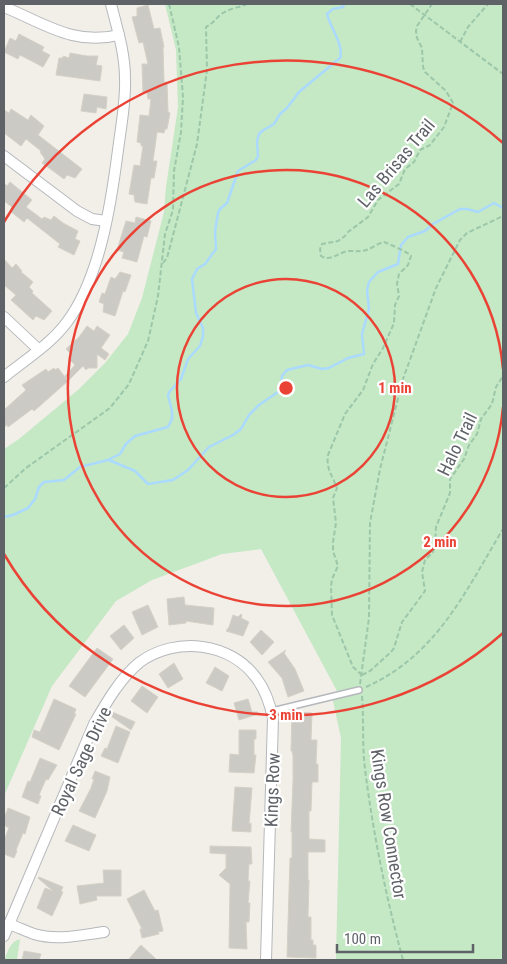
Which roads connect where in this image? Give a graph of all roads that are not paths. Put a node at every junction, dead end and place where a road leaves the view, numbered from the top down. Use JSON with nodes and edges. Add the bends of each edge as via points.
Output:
{"nodes":[{"id":1,"x":111,"y":4,"type":"edge"},
{"id":2,"x":4,"y":7,"type":"edge"},
{"id":3,"x":119,"y":35,"type":"junction"},
{"id":4,"x":4,"y":156,"type":"edge"},
{"id":5,"x":106,"y":221,"type":"junction"},
{"id":6,"x":4,"y":317,"type":"edge"},
{"id":7,"x":38,"y":349,"type":"junction"},
{"id":8,"x":4,"y":376,"type":"edge"},
{"id":9,"x":212,"y":648,"type":"joint"},
{"id":10,"x":359,"y":690,"type":"road end"},
{"id":11,"x":272,"y":711,"type":"junction"},
{"id":12,"x":9,"y":924,"type":"junction"},
{"id":13,"x":104,"y":932,"type":"dead end"},
{"id":14,"x":4,"y":936,"type":"edge"},
{"id":15,"x":266,"y":960,"type":"edge"}],
"edges":[{"from":1,"to":3,"type":"street"},
{"from":2,"to":3,"type":"street","via":[[74,36],[97,38]]},
{"from":3,"to":5,"type":"street","via":[[126,93]]},
{"from":4,"to":5,"type":"street","via":[[77,211],[92,219]]},
{"from":5,"to":7,"type":"street","via":[[82,298],[66,324]]},
{"from":6,"to":7,"type":"street"},
{"from":7,"to":8,"type":"street"},
{"from":9,"to":11,"type":"street","name":"Kings Row","via":[[248,668],[264,690]]},
{"from":9,"to":12,"type":"street","name":"Royal Sage Drive","via":[[189,645],[162,650],[139,663],[128,674],[94,724]]},
{"from":10,"to":11,"type":"lane"},
{"from":11,"to":15,"type":"street","name":"Kings Row"},
{"from":12,"to":13,"type":"street","via":[[47,937]]},
{"from":12,"to":14,"type":"street","name":"Royal Sage Drive"}]}
